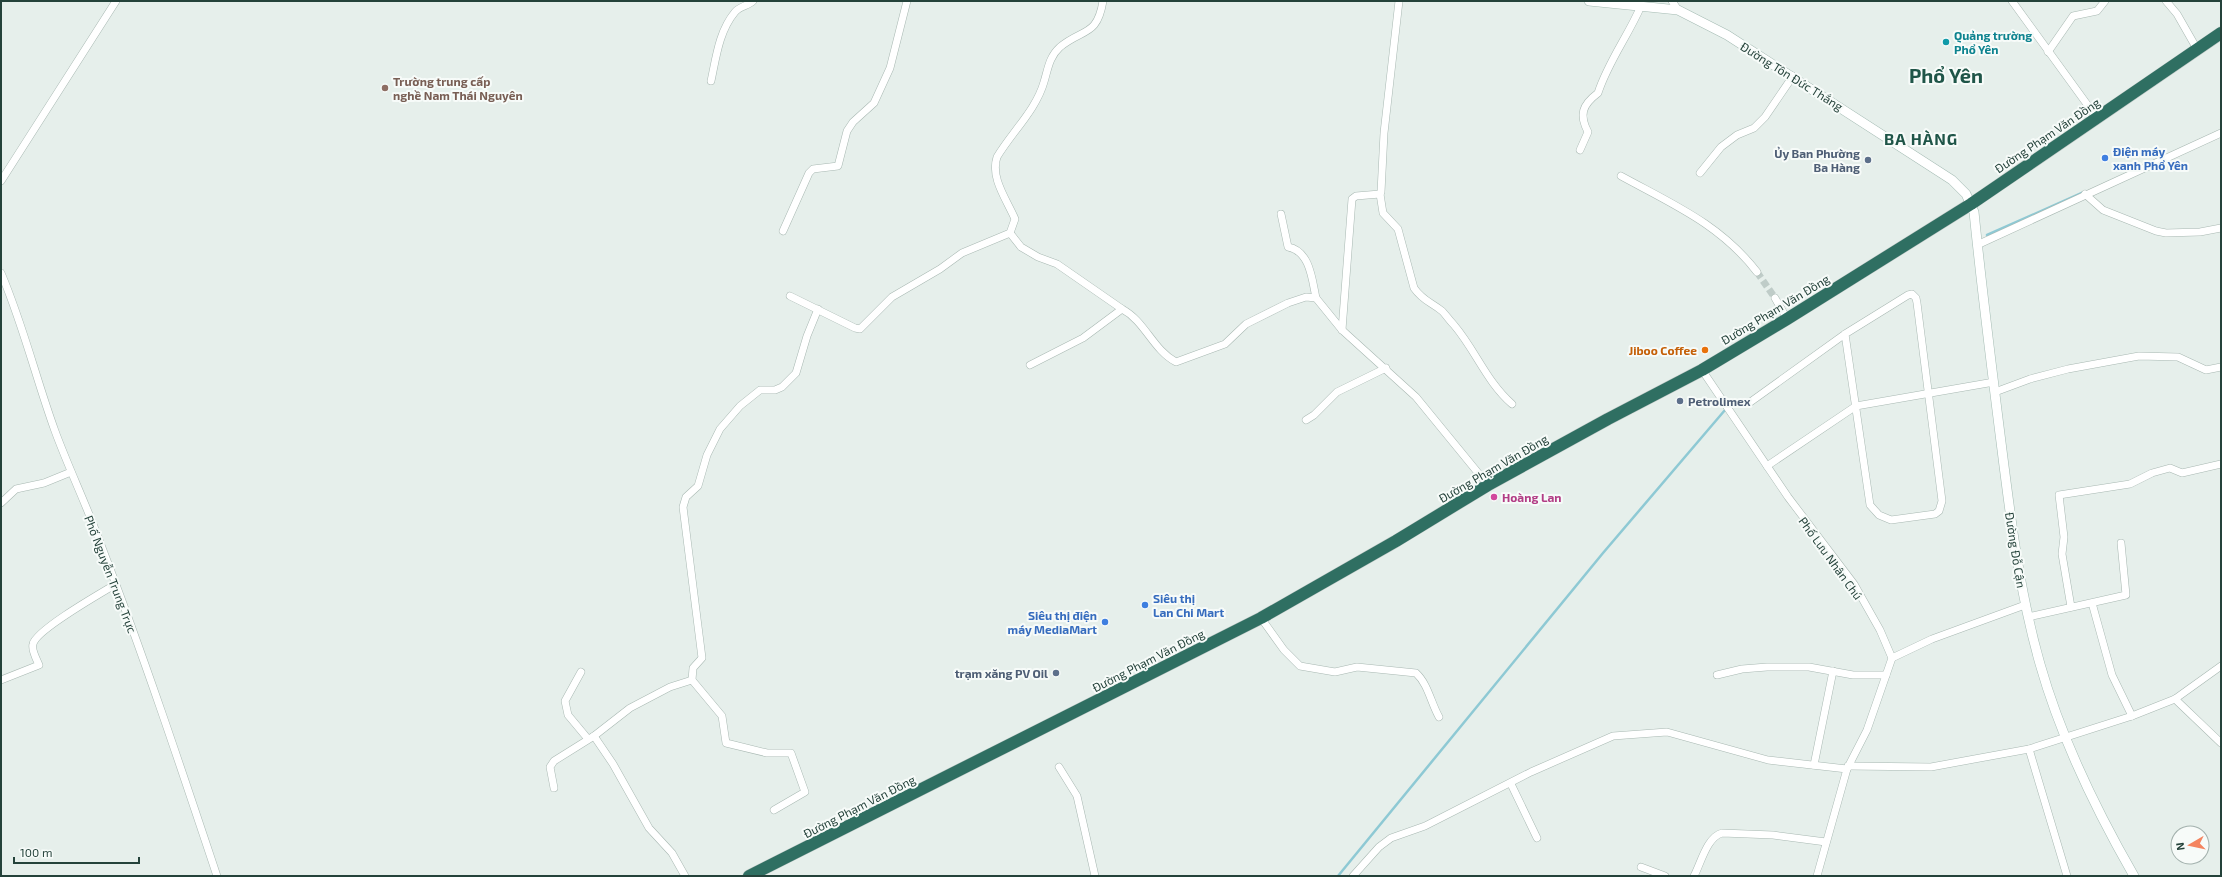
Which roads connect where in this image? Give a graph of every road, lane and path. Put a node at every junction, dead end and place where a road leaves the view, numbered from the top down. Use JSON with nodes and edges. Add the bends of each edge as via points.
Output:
{"nodes":[{"id":1,"x":116,"y":1,"type":"edge"},
{"id":2,"x":753,"y":1,"type":"edge"},
{"id":3,"x":907,"y":1,"type":"edge"},
{"id":4,"x":1104,"y":1,"type":"edge"},
{"id":5,"x":1399,"y":1,"type":"edge"},
{"id":6,"x":1589,"y":1,"type":"edge"},
{"id":7,"x":1672,"y":1,"type":"edge"},
{"id":8,"x":2012,"y":1,"type":"edge"},
{"id":9,"x":2105,"y":1,"type":"edge"},
{"id":10,"x":2166,"y":1,"type":"edge"},
{"id":11,"x":1641,"y":6,"type":"junction"},
{"id":12,"x":1678,"y":10,"type":"junction"},
{"id":13,"x":2221,"y":33,"type":"edge"},
{"id":14,"x":2197,"y":49,"type":"junction"},
{"id":15,"x":2048,"y":52,"type":"junction"},
{"id":16,"x":1793,"y":76,"type":"junction"},
{"id":17,"x":711,"y":81,"type":"dead end"},
{"id":18,"x":2097,"y":118,"type":"junction"},
{"id":19,"x":2221,"y":133,"type":"edge"},
{"id":20,"x":1580,"y":150,"type":"dead end"},
{"id":21,"x":1700,"y":173,"type":"dead end"},
{"id":22,"x":1621,"y":176,"type":"dead end"},
{"id":23,"x":1,"y":181,"type":"edge"},
{"id":24,"x":1380,"y":194,"type":"junction"},
{"id":25,"x":2086,"y":194,"type":"junction"},
{"id":26,"x":1971,"y":204,"type":"junction"},
{"id":27,"x":1281,"y":214,"type":"dead end"},
{"id":28,"x":2221,"y":228,"type":"edge"},
{"id":29,"x":783,"y":231,"type":"dead end"},
{"id":30,"x":1010,"y":233,"type":"junction"},
{"id":31,"x":1977,"y":245,"type":"junction"},
{"id":32,"x":1757,"y":272,"type":"tunnel mouth"},
{"id":33,"x":1,"y":273,"type":"edge"},
{"id":34,"x":790,"y":296,"type":"dead end"},
{"id":35,"x":1316,"y":298,"type":"junction"},
{"id":36,"x":1775,"y":298,"type":"tunnel mouth"},
{"id":37,"x":818,"y":309,"type":"junction"},
{"id":38,"x":1122,"y":309,"type":"junction"},
{"id":39,"x":1787,"y":319,"type":"junction"},
{"id":40,"x":1342,"y":330,"type":"junction"},
{"id":41,"x":1845,"y":334,"type":"junction"},
{"id":42,"x":1030,"y":365,"type":"dead end"},
{"id":43,"x":2221,"y":367,"type":"edge"},
{"id":44,"x":1386,"y":368,"type":"junction"},
{"id":45,"x":1702,"y":370,"type":"junction"},
{"id":46,"x":1994,"y":382,"type":"junction"},
{"id":47,"x":1927,"y":392,"type":"junction"},
{"id":48,"x":1995,"y":392,"type":"junction"},
{"id":49,"x":1749,"y":403,"type":"dead end"},
{"id":50,"x":1512,"y":404,"type":"dead end"},
{"id":51,"x":1856,"y":406,"type":"junction"},
{"id":52,"x":1306,"y":420,"type":"dead end"},
{"id":53,"x":2221,"y":464,"type":"edge"},
{"id":54,"x":1767,"y":466,"type":"junction"},
{"id":55,"x":71,"y":472,"type":"junction"},
{"id":56,"x":1488,"y":485,"type":"junction"},
{"id":57,"x":1,"y":503,"type":"edge"},
{"id":58,"x":2121,"y":543,"type":"dead end"},
{"id":59,"x":116,"y":584,"type":"junction"},
{"id":60,"x":2092,"y":604,"type":"junction"},
{"id":61,"x":2025,"y":605,"type":"junction"},
{"id":62,"x":2071,"y":607,"type":"junction"},
{"id":63,"x":2028,"y":617,"type":"junction"},
{"id":64,"x":1261,"y":618,"type":"junction"},
{"id":65,"x":1892,"y":658,"type":"junction"},
{"id":66,"x":2221,"y":666,"type":"edge"},
{"id":67,"x":1833,"y":671,"type":"junction"},
{"id":68,"x":581,"y":672,"type":"dead end"},
{"id":69,"x":1717,"y":675,"type":"dead end"},
{"id":70,"x":1886,"y":675,"type":"junction"},
{"id":71,"x":1,"y":680,"type":"edge"},
{"id":72,"x":692,"y":680,"type":"junction"},
{"id":73,"x":2175,"y":699,"type":"junction"},
{"id":74,"x":2132,"y":716,"type":"junction"},
{"id":75,"x":1439,"y":717,"type":"dead end"},
{"id":76,"x":591,"y":738,"type":"junction"},
{"id":77,"x":2067,"y":738,"type":"junction"},
{"id":78,"x":2221,"y":743,"type":"edge"},
{"id":79,"x":2029,"y":749,"type":"junction"},
{"id":80,"x":1814,"y":765,"type":"junction"},
{"id":81,"x":1059,"y":767,"type":"dead end"},
{"id":82,"x":1848,"y":767,"type":"junction"},
{"id":83,"x":1511,"y":784,"type":"junction"},
{"id":84,"x":554,"y":788,"type":"dead end"},
{"id":85,"x":774,"y":810,"type":"dead end"},
{"id":86,"x":1537,"y":838,"type":"dead end"},
{"id":87,"x":1826,"y":842,"type":"junction"},
{"id":88,"x":1640,"y":867,"type":"dead end"},
{"id":89,"x":217,"y":876,"type":"edge"},
{"id":90,"x":686,"y":876,"type":"edge"},
{"id":91,"x":750,"y":876,"type":"edge"},
{"id":92,"x":1095,"y":876,"type":"edge"},
{"id":93,"x":1353,"y":876,"type":"edge"},
{"id":94,"x":1665,"y":876,"type":"edge"},
{"id":95,"x":1694,"y":876,"type":"edge"},
{"id":96,"x":1817,"y":876,"type":"edge"},
{"id":97,"x":2067,"y":876,"type":"edge"},
{"id":98,"x":2134,"y":876,"type":"edge"}],
"edges":[{"from":1,"to":23,"type":"street"},
{"from":2,"to":17,"type":"street","via":[[735,12],[731,19],[720,44]]},
{"from":3,"to":29,"type":"street","via":[[893,58],[874,103],[847,131],[838,166],[812,169]]},
{"from":4,"to":30,"type":"street","via":[[1097,22],[1090,30],[1060,47],[1048,62],[1044,83],[1029,112],[997,156],[994,164],[996,175],[1015,219]]},
{"from":5,"to":24,"type":"street"},
{"from":6,"to":11,"type":"main road","name":"Đường Tôn Đức Thắng"},
{"from":7,"to":12,"type":"street"},
{"from":8,"to":15,"type":"street"},
{"from":9,"to":15,"type":"street","via":[[2097,11],[2073,16]]},
{"from":10,"to":14,"type":"street","via":[[2177,14]]},
{"from":11,"to":12,"type":"main road","name":"Đường Tôn Đức Thắng"},
{"from":11,"to":20,"type":"street","via":[[1633,25],[1605,72],[1598,93],[1591,97],[1583,111],[1583,125],[1588,132]]},
{"from":12,"to":16,"type":"main road","name":"Đường Tôn Đức Thắng","via":[[1727,34]]},
{"from":13,"to":14,"type":"highway","name":"Đường Phạm Văn Đồng"},
{"from":14,"to":18,"type":"highway","name":"Đường Phạm Văn Đồng"},
{"from":15,"to":18,"type":"street"},
{"from":16,"to":21,"type":"street","via":[[1765,117],[1754,128],[1737,135],[1721,147]]},
{"from":16,"to":26,"type":"main road","name":"Đường Tôn Đức Thắng","via":[[1952,180],[1962,188]]},
{"from":18,"to":26,"type":"highway","name":"Đường Phạm Văn Đồng"},
{"from":19,"to":25,"type":"street"},
{"from":22,"to":32,"type":"street","via":[[1703,221],[1731,242]]},
{"from":24,"to":40,"type":"street","via":[[1356,196],[1352,199]]},
{"from":24,"to":50,"type":"street","via":[[1382,213],[1398,230],[1414,288],[1432,306],[1441,310],[1455,326],[1488,378]]},
{"from":25,"to":28,"type":"street","via":[[2103,210],[2166,233],[2200,232]]},
{"from":25,"to":31,"type":"street"},
{"from":26,"to":31,"type":"main road","name":"Đường Đỗ Cận"},
{"from":26,"to":39,"type":"highway","name":"Đường Phạm Văn Đồng"},
{"from":27,"to":35,"type":"street","via":[[1288,247],[1298,250],[1301,254],[1312,276]]},
{"from":30,"to":37,"type":"street","via":[[962,253],[892,297],[860,329]]},
{"from":30,"to":38,"type":"street","via":[[1021,247],[1057,264]]},
{"from":31,"to":46,"type":"main road","name":"Đường Đỗ Cận"},
{"from":33,"to":55,"type":"street","name":"Phố Nguyễn Trung Trực","via":[[17,311],[38,385]]},
{"from":34,"to":37,"type":"street"},
{"from":35,"to":38,"type":"street","via":[[1306,297],[1282,305],[1246,324],[1225,344],[1176,362],[1167,357],[1133,315]]},
{"from":35,"to":40,"type":"street"},
{"from":36,"to":39,"type":"street"},
{"from":37,"to":72,"type":"street","via":[[796,373],[782,387],[775,390],[760,390],[740,406],[713,440],[698,486],[683,502],[702,658],[693,668]]},
{"from":38,"to":42,"type":"street","via":[[1083,338]]},
{"from":39,"to":45,"type":"highway","name":"Đường Phạm Văn Đồng"},
{"from":40,"to":44,"type":"street"},
{"from":41,"to":47,"type":"street","via":[[1912,294],[1917,303]]},
{"from":41,"to":49,"type":"street"},
{"from":41,"to":51,"type":"street"},
{"from":43,"to":48,"type":"street","via":[[2206,370],[2178,357],[2139,356],[2068,369]]},
{"from":44,"to":52,"type":"street","via":[[1337,392]]},
{"from":44,"to":56,"type":"street","via":[[1426,408]]},
{"from":45,"to":54,"type":"street","name":"Phố Lưu Nhân Chú"},
{"from":45,"to":56,"type":"highway","name":"Đường Phạm Văn Đồng"},
{"from":46,"to":47,"type":"street"},
{"from":46,"to":48,"type":"main road","name":"Đường Đỗ Cận"},
{"from":47,"to":51,"type":"street"},
{"from":47,"to":51,"type":"street","via":[[1942,501],[1942,508],[1935,514],[1891,520],[1884,519],[1873,509],[1868,500]]},
{"from":48,"to":61,"type":"main road","name":"Đường Đỗ Cận"},
{"from":51,"to":54,"type":"street"},
{"from":53,"to":62,"type":"street","via":[[2182,473],[2170,468],[2152,473],[2130,484],[2059,495],[2064,537],[2062,554]]},
{"from":54,"to":65,"type":"street","name":"Phố Lưu Nhân Chú","via":[[1854,584],[1880,630]]},
{"from":55,"to":57,"type":"street","via":[[44,483],[16,489]]},
{"from":55,"to":59,"type":"street","name":"Phố Nguyễn Trung Trực"},
{"from":56,"to":64,"type":"highway","name":"Đường Phạm Văn Đồng"},
{"from":58,"to":60,"type":"street","via":[[2126,595]]},
{"from":59,"to":71,"type":"street","via":[[54,623],[34,641],[33,648],[39,665]]},
{"from":59,"to":89,"type":"street","name":"Phố Nguyễn Trung Trực"},
{"from":60,"to":62,"type":"street"},
{"from":60,"to":74,"type":"street","via":[[2110,668]]},
{"from":61,"to":63,"type":"main road","name":"Đường Đỗ Cận"},
{"from":61,"to":65,"type":"street","via":[[1932,639]]},
{"from":62,"to":63,"type":"street"},
{"from":63,"to":77,"type":"main road","name":"Đường Đỗ Cận","via":[[2041,666]]},
{"from":64,"to":75,"type":"street","via":[[1284,650],[1300,666],[1335,672],[1357,667],[1416,673],[1426,687]]},
{"from":64,"to":91,"type":"highway","name":"Đường Phạm Văn Đồng"},
{"from":65,"to":70,"type":"street"},
{"from":66,"to":73,"type":"street"},
{"from":67,"to":69,"type":"street","via":[[1809,667],[1767,667]]},
{"from":67,"to":70,"type":"street","via":[[1853,675]]},
{"from":67,"to":80,"type":"street"},
{"from":68,"to":76,"type":"street","via":[[565,701],[568,715]]},
{"from":70,"to":82,"type":"street","via":[[1867,730]]},
{"from":72,"to":76,"type":"street","via":[[670,687],[630,708]]},
{"from":72,"to":85,"type":"street","via":[[722,716],[726,743],[767,753],[791,753],[805,792]]},
{"from":73,"to":74,"type":"street"},
{"from":73,"to":78,"type":"street"},
{"from":74,"to":77,"type":"street"},
{"from":76,"to":84,"type":"street","via":[[552,764]]},
{"from":76,"to":90,"type":"street","via":[[613,764],[650,828],[672,853]]},
{"from":77,"to":79,"type":"street"},
{"from":77,"to":98,"type":"main road","name":"Đường Đỗ Cận","via":[[2089,790]]},
{"from":79,"to":82,"type":"street","via":[[1931,767]]},
{"from":79,"to":97,"type":"street"},
{"from":80,"to":82,"type":"street"},
{"from":80,"to":83,"type":"street","via":[[1768,760],[1678,734],[1655,732],[1613,736],[1531,772]]},
{"from":81,"to":92,"type":"street","via":[[1077,796]]},
{"from":82,"to":87,"type":"street"},
{"from":83,"to":86,"type":"street"},
{"from":83,"to":93,"type":"street","via":[[1425,826],[1391,838],[1379,847]]},
{"from":87,"to":95,"type":"street","via":[[1772,835],[1722,833],[1716,835]]},
{"from":87,"to":96,"type":"street"},
{"from":88,"to":94,"type":"street"}]}
